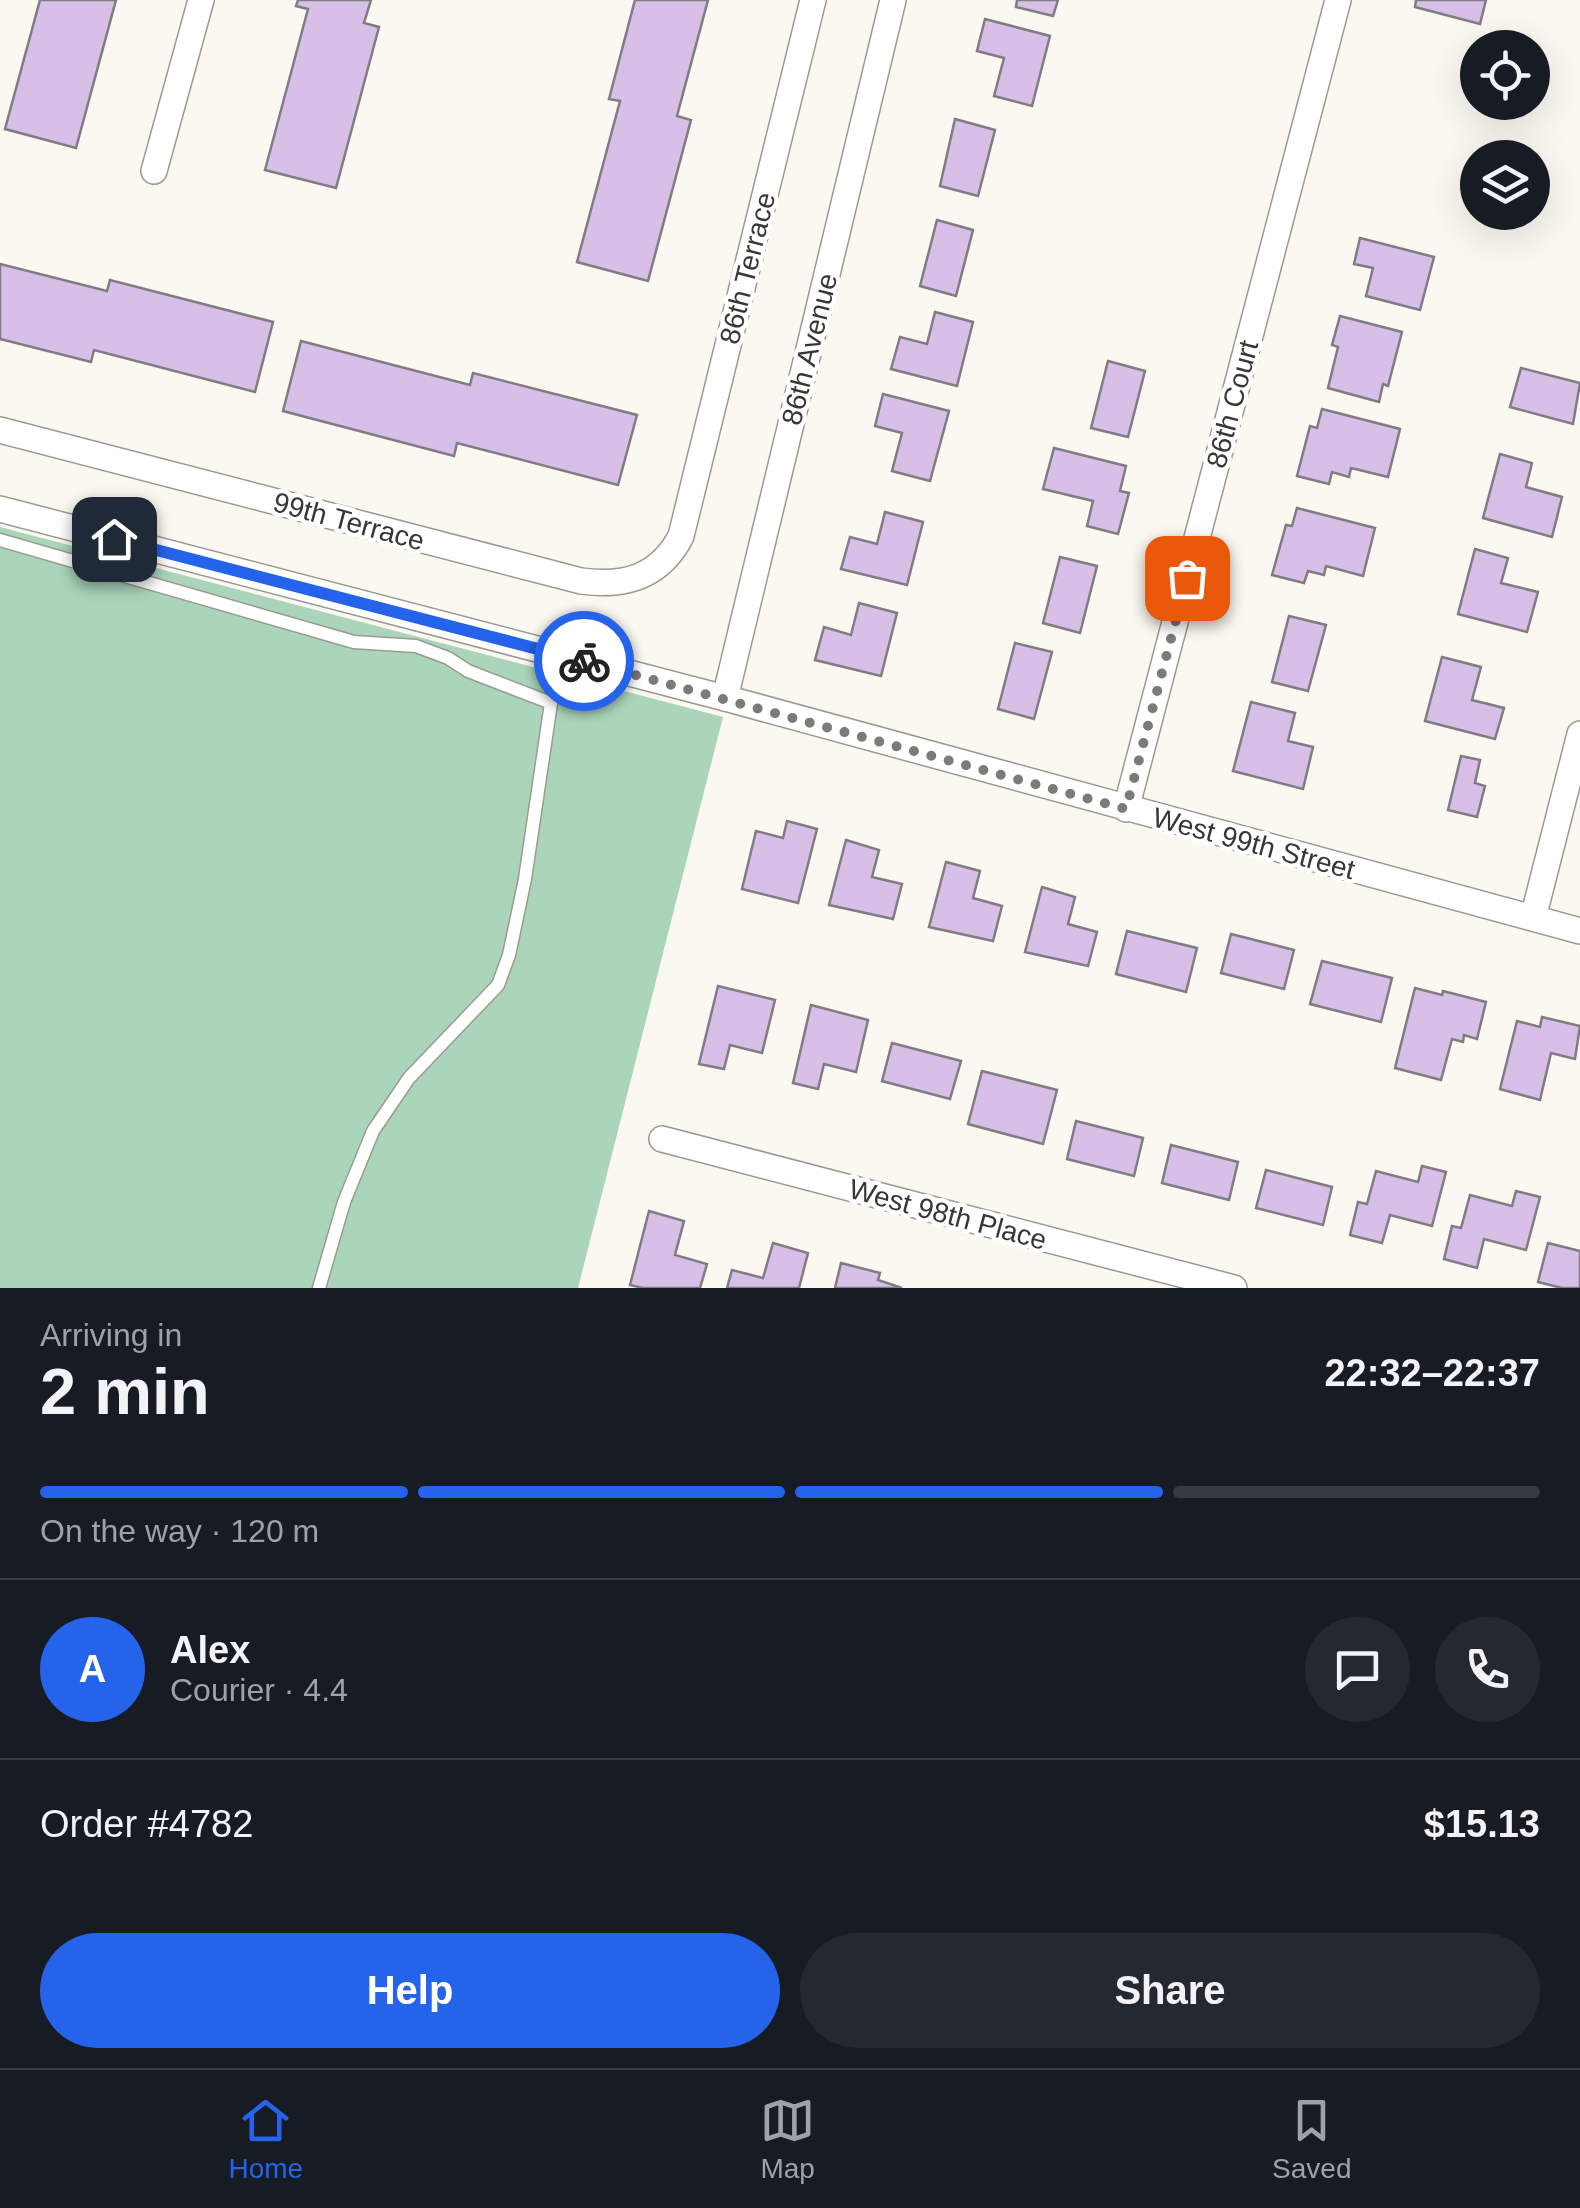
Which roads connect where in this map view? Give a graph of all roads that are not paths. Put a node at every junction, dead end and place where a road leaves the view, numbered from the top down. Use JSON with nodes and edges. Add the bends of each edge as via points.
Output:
{"nodes":[{"id":1,"x":201,"y":0,"type":"edge"},
{"id":2,"x":813,"y":0,"type":"edge"},
{"id":3,"x":893,"y":0,"type":"edge"},
{"id":4,"x":1338,"y":0,"type":"edge"},
{"id":5,"x":154,"y":171,"type":"dead end"},
{"id":6,"x":0,"y":430,"type":"edge"},
{"id":7,"x":0,"y":509,"type":"edge"},
{"id":8,"x":682,"y":536,"type":"joint"},
{"id":9,"x":0,"y":540,"type":"edge"},
{"id":10,"x":725,"y":698,"type":"junction"},
{"id":11,"x":1580,"y":734,"type":"edge"},
{"id":12,"x":1126,"y":809,"type":"junction"},
{"id":13,"x":1533,"y":918,"type":"junction"},
{"id":14,"x":1580,"y":931,"type":"edge"},
{"id":15,"x":662,"y":1139,"type":"dead end"},
{"id":16,"x":319,"y":1288,"type":"edge"},
{"id":17,"x":1234,"y":1288,"type":"edge"}],
"edges":[{"from":1,"to":5,"type":"street"},
{"from":2,"to":8,"type":"street","name":"86th Terrace"},
{"from":3,"to":10,"type":"street","name":"86th Avenue"},
{"from":4,"to":12,"type":"street","name":"86th Court"},
{"from":6,"to":8,"type":"street","name":"99th Terrace","via":[[581,581],[609,584],[654,571]]},
{"from":7,"to":10,"type":"street","name":"West 99th Street"},
{"from":9,"to":16,"type":"lane","via":[[354,642],[416,646],[551,704],[510,956],[498,985],[409,1078],[373,1131]]},
{"from":10,"to":12,"type":"street","name":"West 99th Street"},
{"from":11,"to":13,"type":"street"},
{"from":12,"to":13,"type":"street","name":"West 99th Street"},
{"from":13,"to":14,"type":"street","name":"West 99th Street"},
{"from":15,"to":17,"type":"street","name":"West 98th Place"}]}
